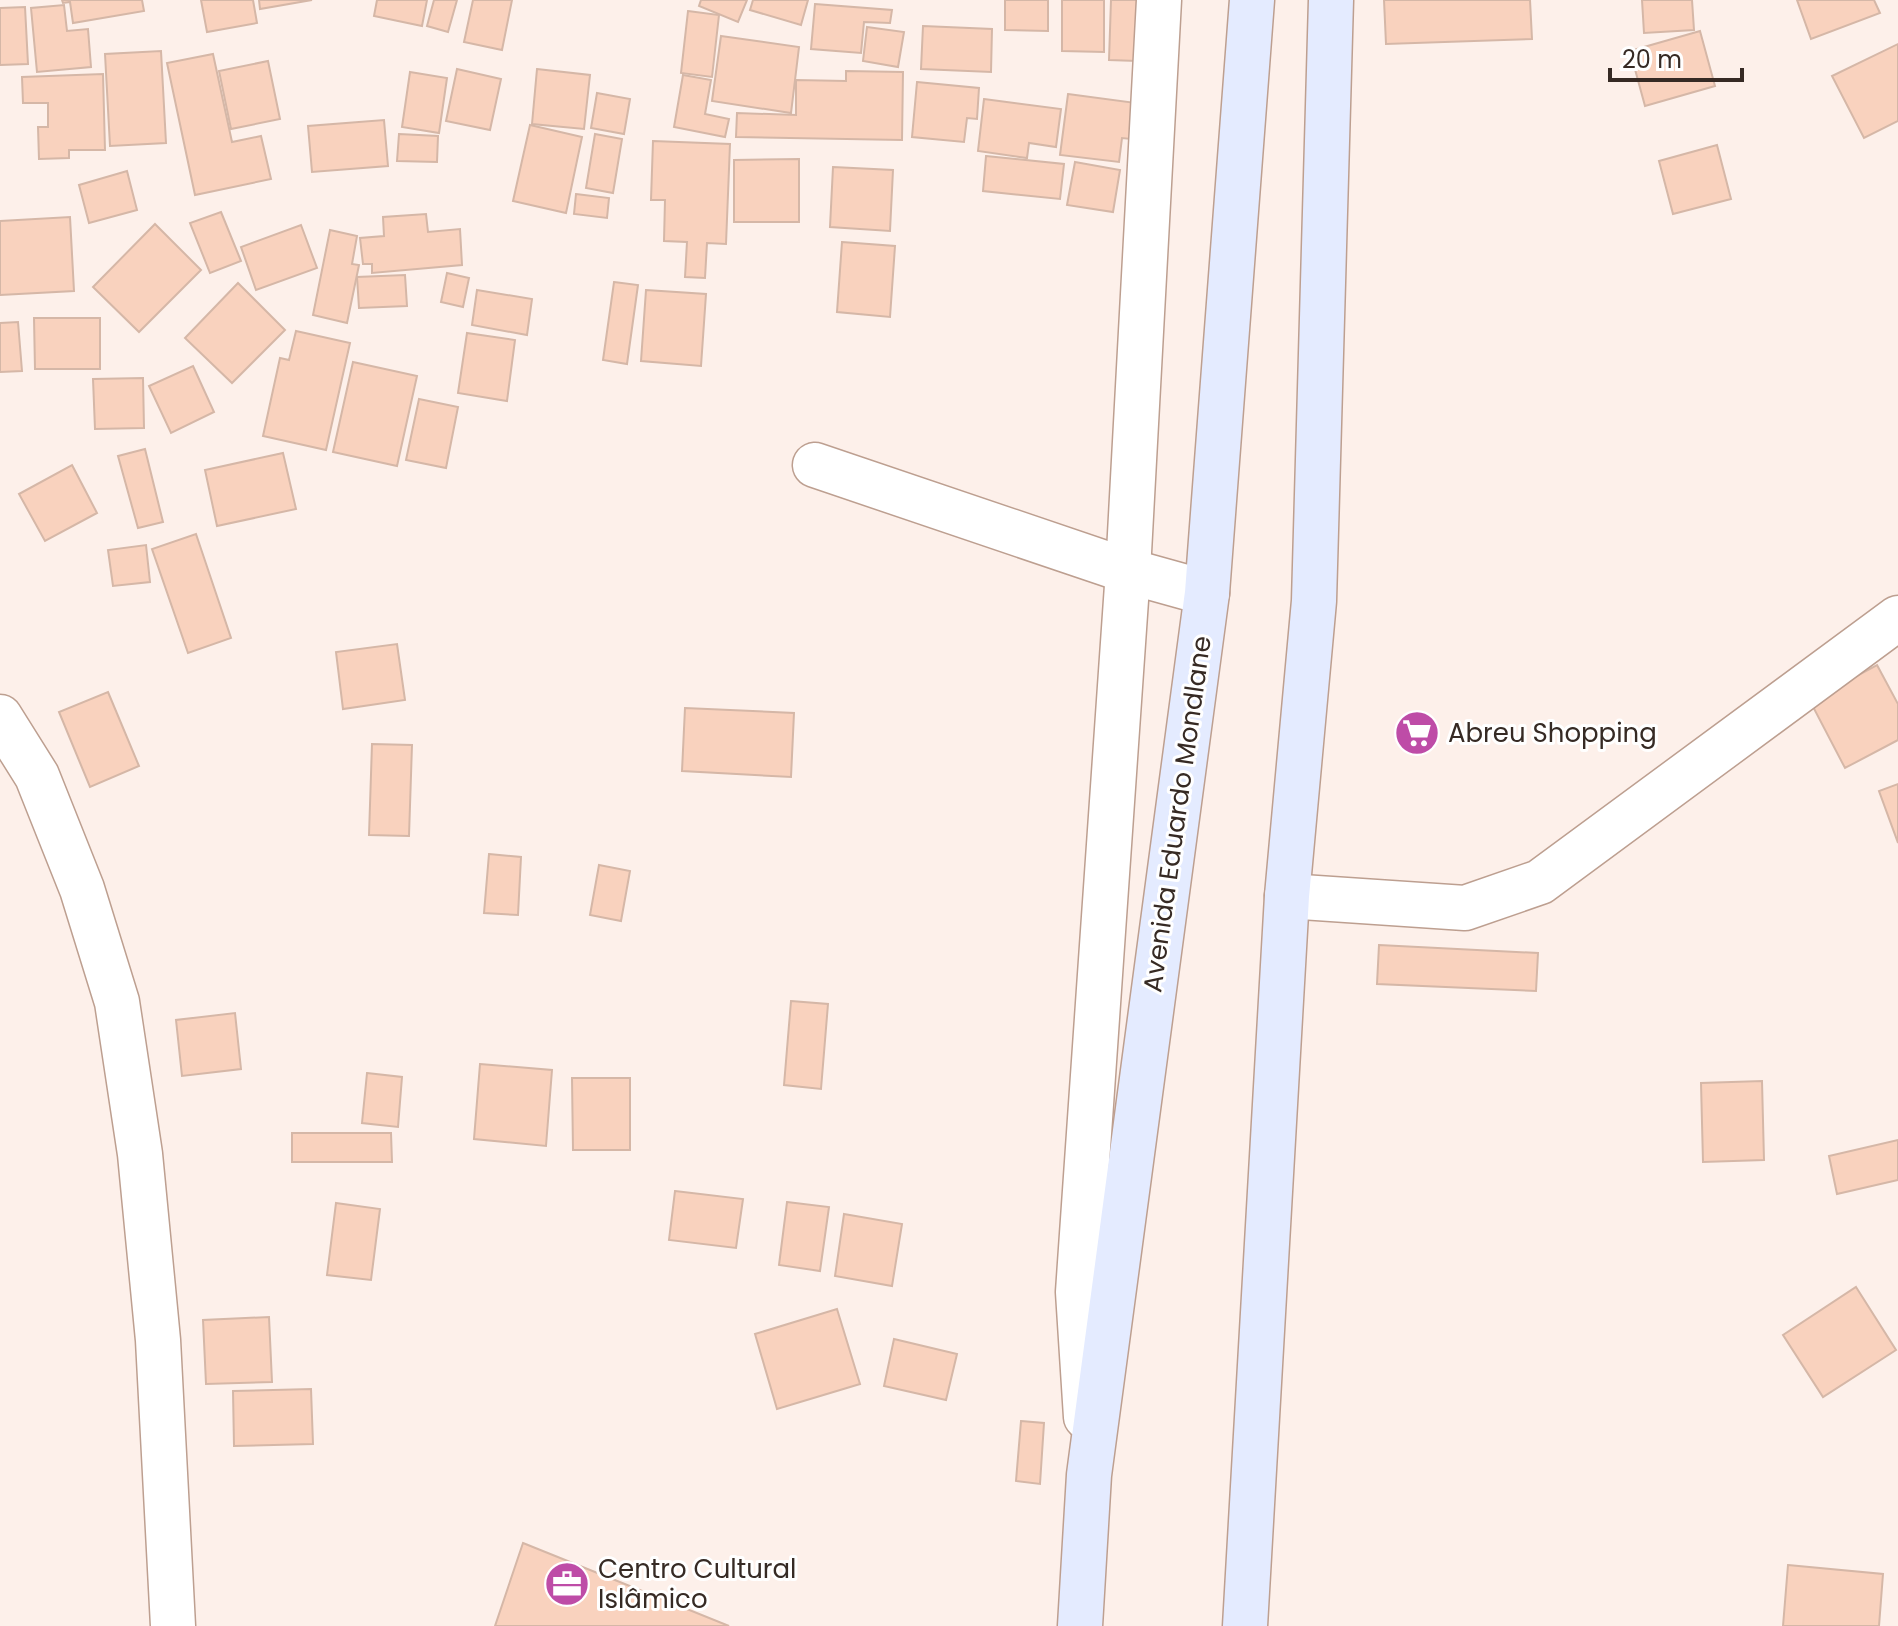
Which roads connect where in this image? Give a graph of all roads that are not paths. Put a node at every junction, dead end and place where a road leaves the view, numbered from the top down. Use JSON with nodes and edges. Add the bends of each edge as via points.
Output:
{"nodes":[{"id":1,"x":1159,"y":0,"type":"edge"},
{"id":2,"x":1252,"y":0,"type":"edge"},
{"id":3,"x":1331,"y":0,"type":"edge"},
{"id":4,"x":815,"y":465,"type":"dead end"},
{"id":5,"x":1128,"y":571,"type":"junction"},
{"id":6,"x":1207,"y":593,"type":"junction"},
{"id":7,"x":1898,"y":618,"type":"edge"},
{"id":8,"x":0,"y":717,"type":"edge"},
{"id":9,"x":18,"y":781,"type":"edge"},
{"id":10,"x":1287,"y":896,"type":"junction"},
{"id":11,"x":1089,"y":1475,"type":"junction"},
{"id":12,"x":173,"y":1626,"type":"edge"},
{"id":13,"x":1080,"y":1626,"type":"edge"},
{"id":14,"x":1245,"y":1626,"type":"edge"}],
"edges":[{"from":1,"to":5,"type":"street"},
{"from":2,"to":6,"type":"main road","name":"Avenida Eduardo Mondlane"},
{"from":3,"to":10,"type":"main road","via":[[1314,601]]},
{"from":4,"to":5,"type":"street"},
{"from":5,"to":6,"type":"street"},
{"from":5,"to":11,"type":"street","via":[[1078,1292]]},
{"from":6,"to":11,"type":"main road","name":"Avenida Eduardo Mondlane"},
{"from":7,"to":10,"type":"street","via":[[1540,882],[1465,908]]},
{"from":8,"to":9,"type":"street"},
{"from":9,"to":12,"type":"street","via":[[82,889],[117,1002],[140,1154],[158,1340]]},
{"from":10,"to":14,"type":"main road"},
{"from":11,"to":13,"type":"main road","name":"Avenida Eduardo Mondlane"}]}
